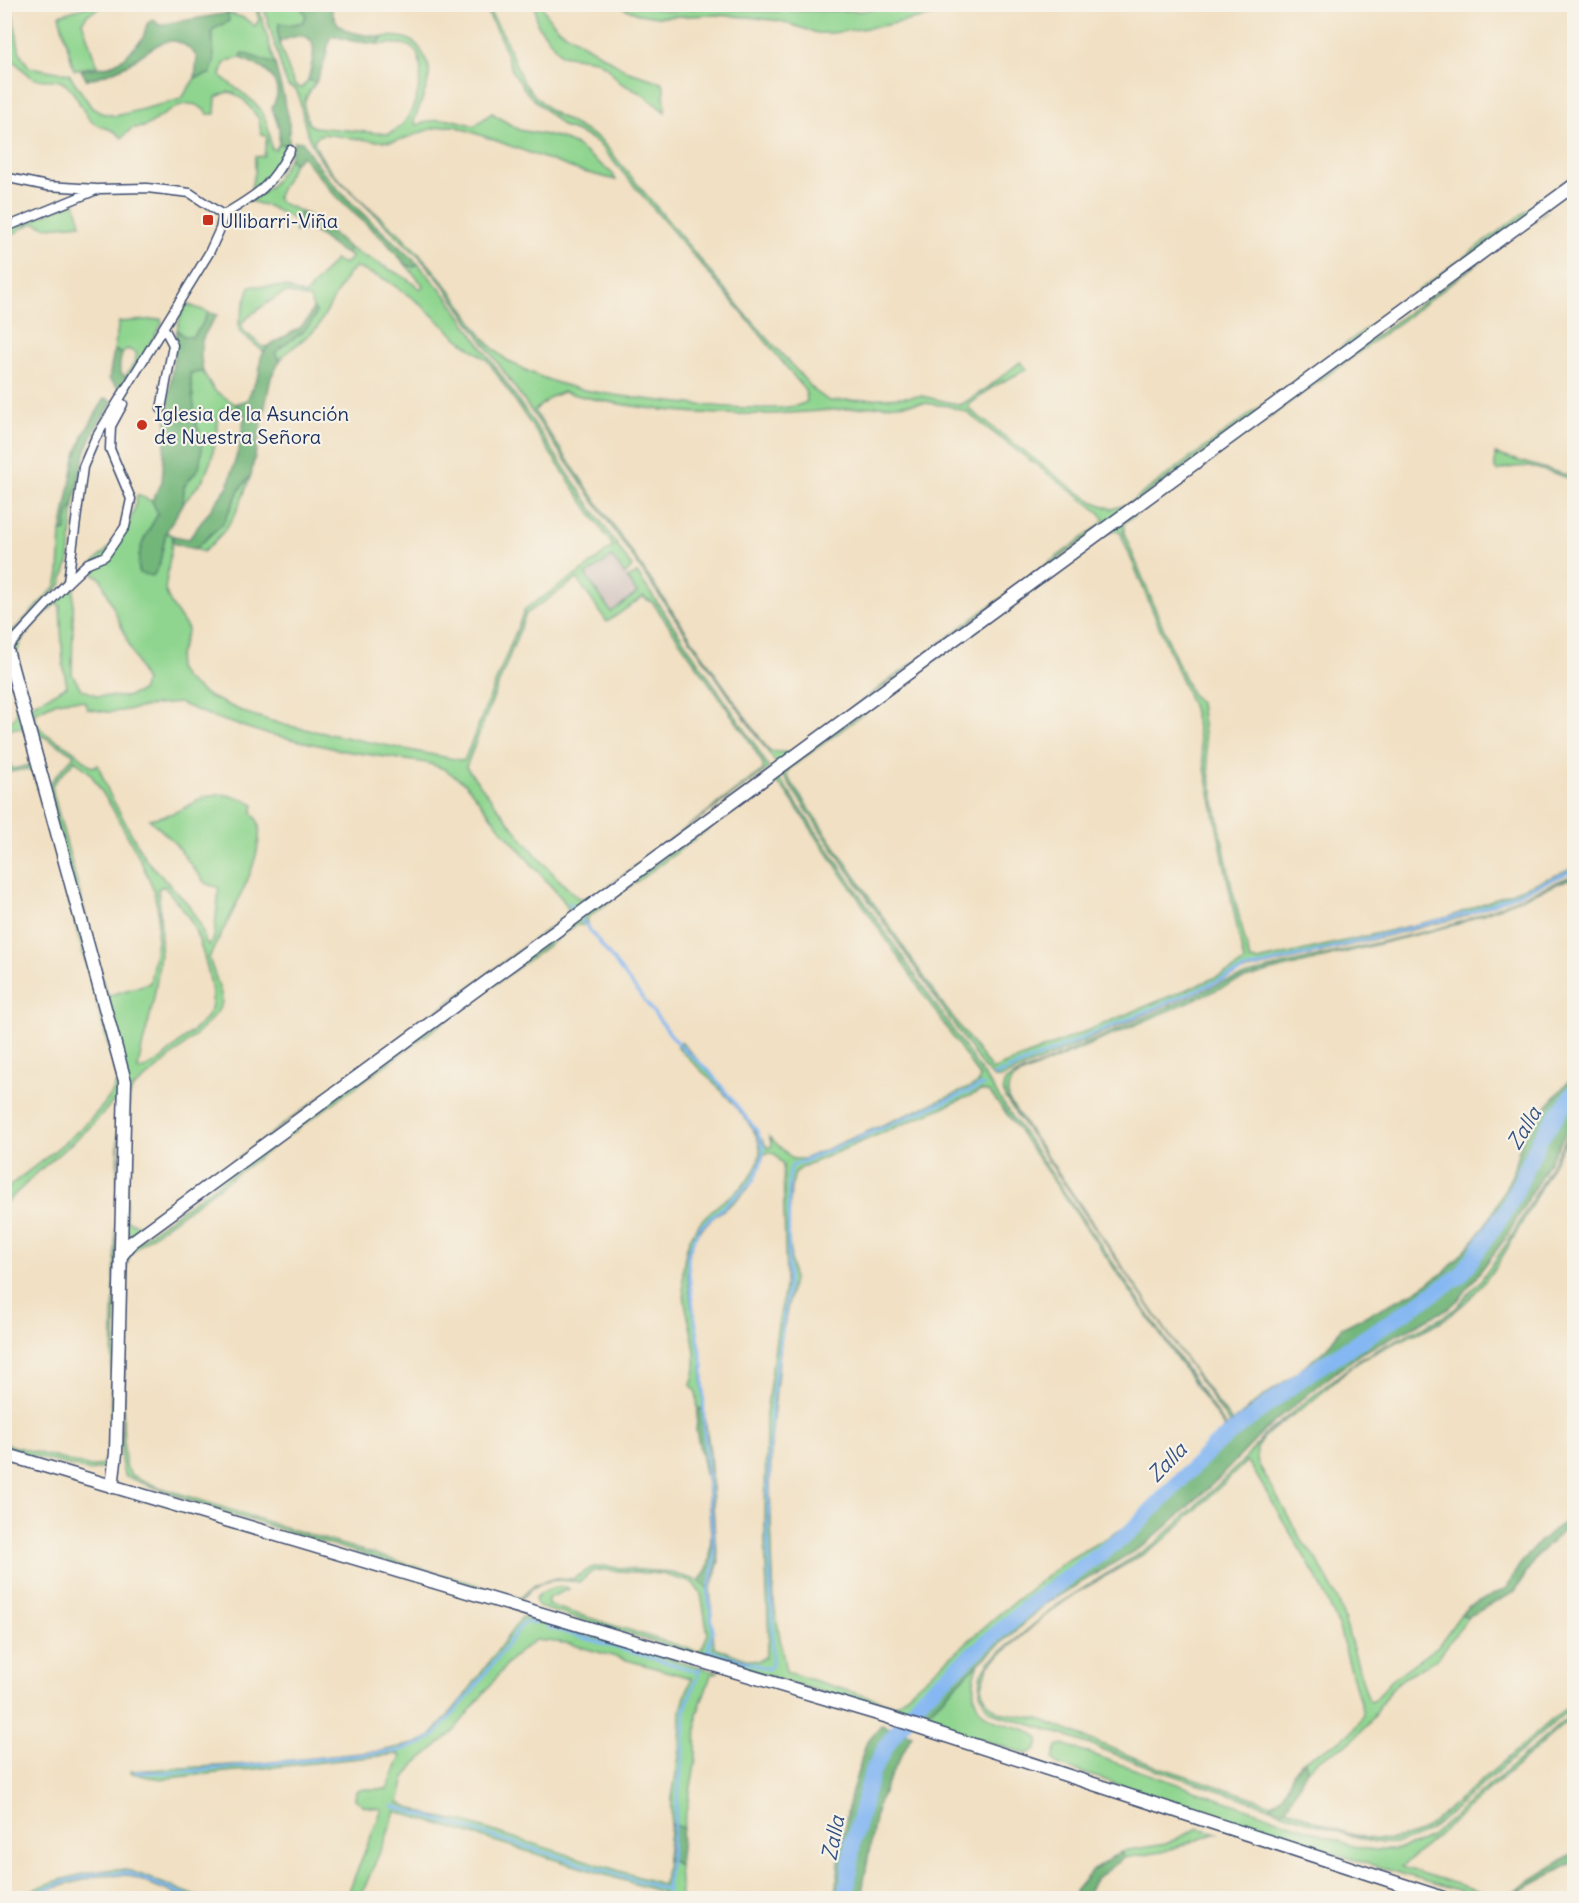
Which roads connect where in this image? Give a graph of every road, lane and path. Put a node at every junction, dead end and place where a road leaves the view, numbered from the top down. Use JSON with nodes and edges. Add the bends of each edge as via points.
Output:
{"nodes":[{"id":1,"x":290,"y":150,"type":"dead end"},
{"id":2,"x":4,"y":177,"type":"edge"},
{"id":3,"x":1575,"y":185,"type":"edge"},
{"id":4,"x":99,"y":189,"type":"junction"},
{"id":5,"x":223,"y":215,"type":"junction"},
{"id":6,"x":4,"y":228,"type":"edge"},
{"id":7,"x":164,"y":328,"type":"junction"},
{"id":8,"x":154,"y":346,"type":"junction"},
{"id":9,"x":161,"y":409,"type":"dead end"},
{"id":10,"x":68,"y":582,"type":"junction"},
{"id":11,"x":6,"y":644,"type":"edge"},
{"id":12,"x":121,"y":1256,"type":"junction"},
{"id":13,"x":4,"y":1454,"type":"edge"},
{"id":14,"x":112,"y":1487,"type":"junction"},
{"id":15,"x":1443,"y":1899,"type":"edge"}],
"edges":[{"from":1,"to":5,"type":"street","via":[[280,170],[262,191]]},
{"from":2,"to":4,"type":"street","via":[[46,186]]},
{"from":3,"to":12,"type":"street","via":[[132,1242]]},
{"from":4,"to":5,"type":"street","via":[[147,188],[190,193]]},
{"from":4,"to":6,"type":"street"},
{"from":5,"to":7,"type":"street","via":[[209,253]]},
{"from":7,"to":8,"type":"street"},
{"from":7,"to":9,"type":"street","via":[[173,345]]},
{"from":8,"to":10,"type":"street","via":[[94,439],[84,467]]},
{"from":8,"to":10,"type":"street","via":[[111,426],[110,449],[131,499],[125,527],[105,556],[88,562]]},
{"from":10,"to":11,"type":"street"},
{"from":11,"to":12,"type":"street","via":[[124,1081]]},
{"from":12,"to":14,"type":"street","via":[[117,1453]]},
{"from":13,"to":14,"type":"street"},
{"from":14,"to":15,"type":"street","via":[[888,1717]]}]}
